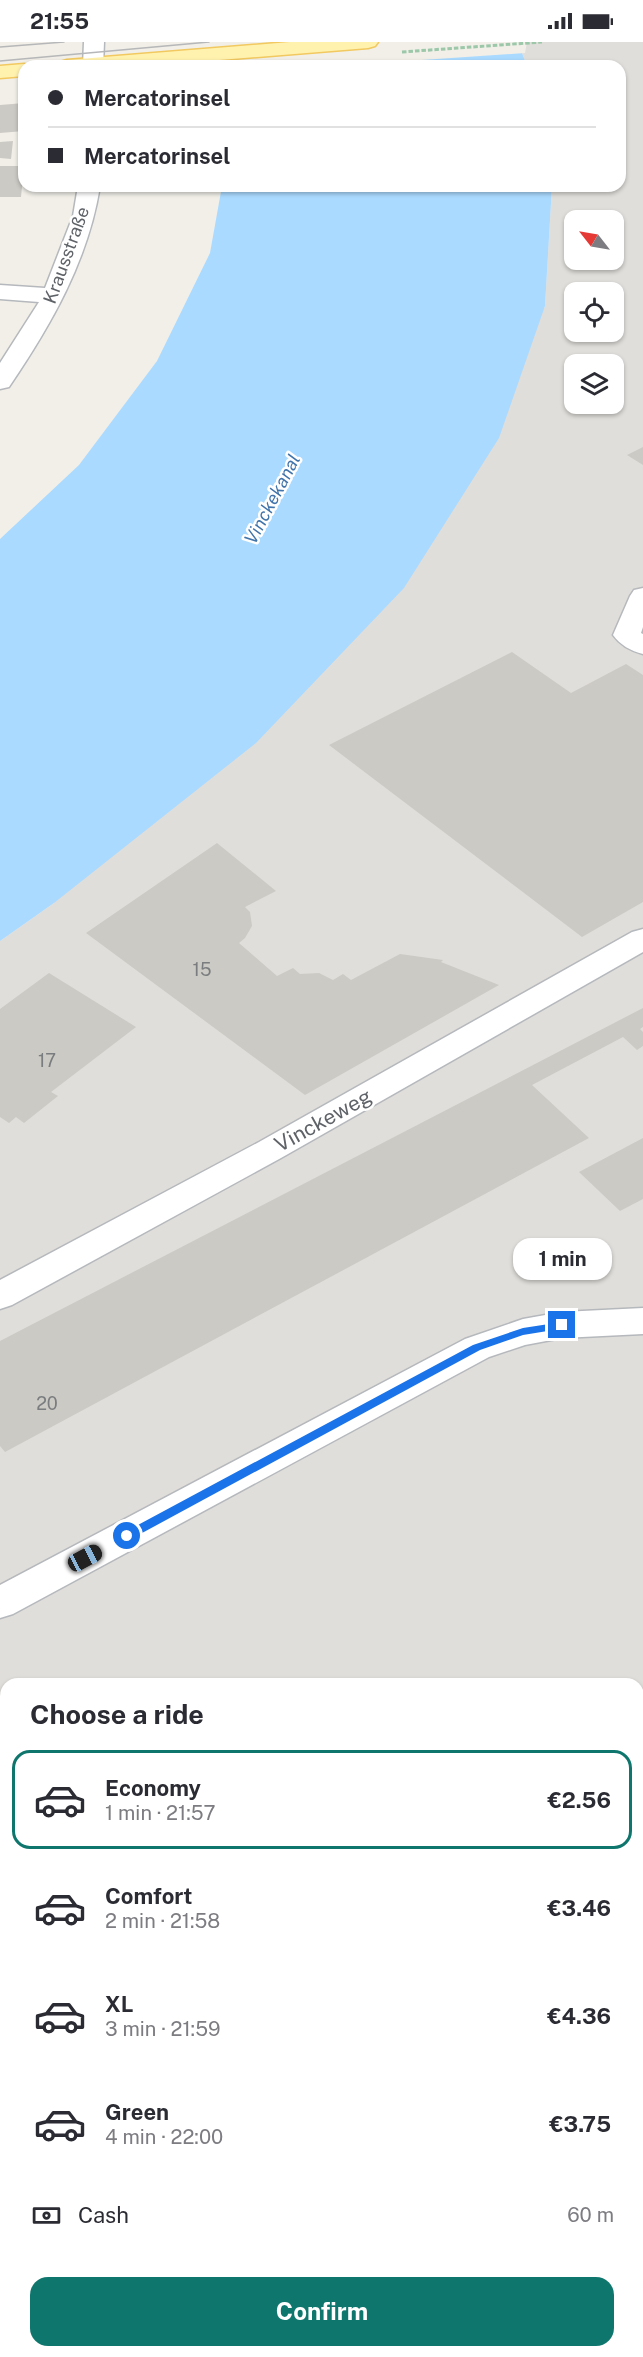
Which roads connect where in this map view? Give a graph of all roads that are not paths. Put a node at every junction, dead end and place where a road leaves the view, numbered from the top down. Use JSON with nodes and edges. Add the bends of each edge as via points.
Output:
{"nodes":[{"id":1,"x":94,"y":42,"type":"edge"},
{"id":2,"x":368,"y":42,"type":"edge"},
{"id":3,"x":93,"y":60,"type":"edge"},
{"id":4,"x":140,"y":60,"type":"edge"},
{"id":5,"x":18,"y":70,"type":"edge"},
{"id":6,"x":0,"y":72,"type":"edge"},
{"id":7,"x":88,"y":192,"type":"edge"},
{"id":8,"x":0,"y":292,"type":"edge"},
{"id":9,"x":54,"y":296,"type":"junction"},
{"id":10,"x":0,"y":382,"type":"edge"},
{"id":11,"x":643,"y":596,"type":"edge"},
{"id":12,"x":643,"y":646,"type":"edge"},
{"id":13,"x":643,"y":939,"type":"edge"},
{"id":14,"x":0,"y":1296,"type":"edge"},
{"id":15,"x":643,"y":1321,"type":"edge"},
{"id":16,"x":0,"y":1603,"type":"edge"}],
"edges":[{"from":1,"to":3,"type":"street"},
{"from":2,"to":4,"type":"main road"},
{"from":5,"to":6,"type":"main road"},
{"from":7,"to":9,"type":"street","name":"Krausstraße","via":[[84,216]]},
{"from":8,"to":9,"type":"street"},
{"from":9,"to":10,"type":"street","name":"Krausstraße"},
{"from":11,"to":12,"type":"street","via":[[626,635]]},
{"from":13,"to":14,"type":"street","name":"Vinckeweg","via":[[270,1150]]},
{"from":15,"to":16,"type":"street","via":[[562,1325],[477,1348]]}]}
